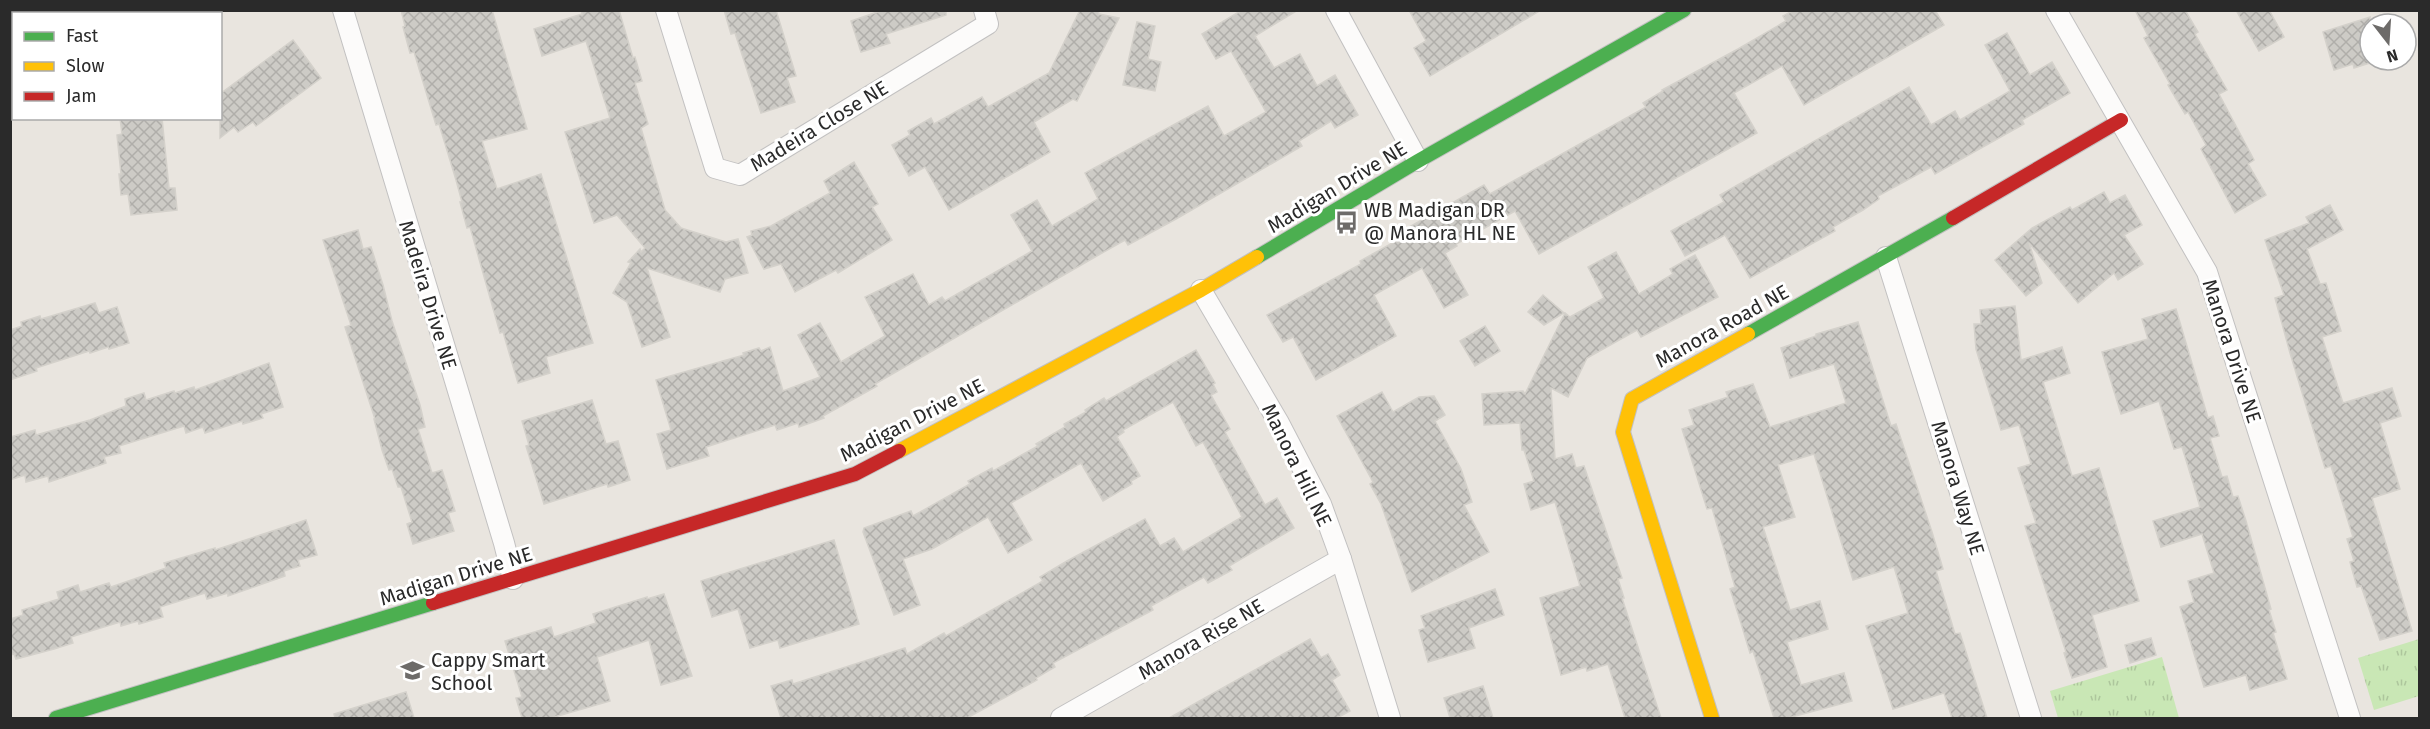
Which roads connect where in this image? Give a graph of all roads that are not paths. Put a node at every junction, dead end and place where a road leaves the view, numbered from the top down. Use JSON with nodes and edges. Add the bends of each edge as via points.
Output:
{"nodes":[{"id":1,"x":343,"y":10,"type":"edge"},
{"id":2,"x":666,"y":10,"type":"edge"},
{"id":3,"x":984,"y":10,"type":"edge"},
{"id":4,"x":1336,"y":10,"type":"edge"},
{"id":5,"x":1684,"y":10,"type":"edge"},
{"id":6,"x":2056,"y":10,"type":"edge"},
{"id":7,"x":2121,"y":120,"type":"junction"},
{"id":8,"x":1418,"y":161,"type":"junction"},
{"id":9,"x":1886,"y":257,"type":"junction"},
{"id":10,"x":1201,"y":290,"type":"junction"},
{"id":11,"x":1341,"y":559,"type":"junction"},
{"id":12,"x":513,"y":579,"type":"junction"},
{"id":13,"x":56,"y":718,"type":"edge"},
{"id":14,"x":1061,"y":718,"type":"edge"},
{"id":15,"x":1390,"y":718,"type":"edge"},
{"id":16,"x":1712,"y":718,"type":"edge"},
{"id":17,"x":2031,"y":718,"type":"edge"},
{"id":18,"x":2350,"y":718,"type":"edge"}],
"edges":[{"from":1,"to":12,"type":"street","name":"Madeira Drive NE"},
{"from":2,"to":3,"type":"street","name":"Madeira Close NE","via":[[715,168],[740,175],[988,24]]},
{"from":4,"to":8,"type":"street"},
{"from":5,"to":8,"type":"street","name":"Madigan Drive NE"},
{"from":6,"to":7,"type":"street","name":"Manora Drive NE"},
{"from":7,"to":9,"type":"street","name":"Manora Road NE"},
{"from":7,"to":18,"type":"street","name":"Manora Drive NE","via":[[2207,272]]},
{"from":8,"to":10,"type":"street","name":"Madigan Drive NE"},
{"from":9,"to":16,"type":"street","name":"Manora Road NE","via":[[1632,399],[1623,432]]},
{"from":9,"to":17,"type":"street","name":"Manora Way NE"},
{"from":10,"to":11,"type":"street","name":"Manora Hill NE","via":[[1311,484]]},
{"from":10,"to":12,"type":"street","name":"Madigan Drive NE","via":[[855,474]]},
{"from":11,"to":14,"type":"street","name":"Manora Rise NE"},
{"from":11,"to":15,"type":"street","name":"Manora Hill NE"},
{"from":12,"to":13,"type":"street","name":"Madigan Drive NE"}]}
